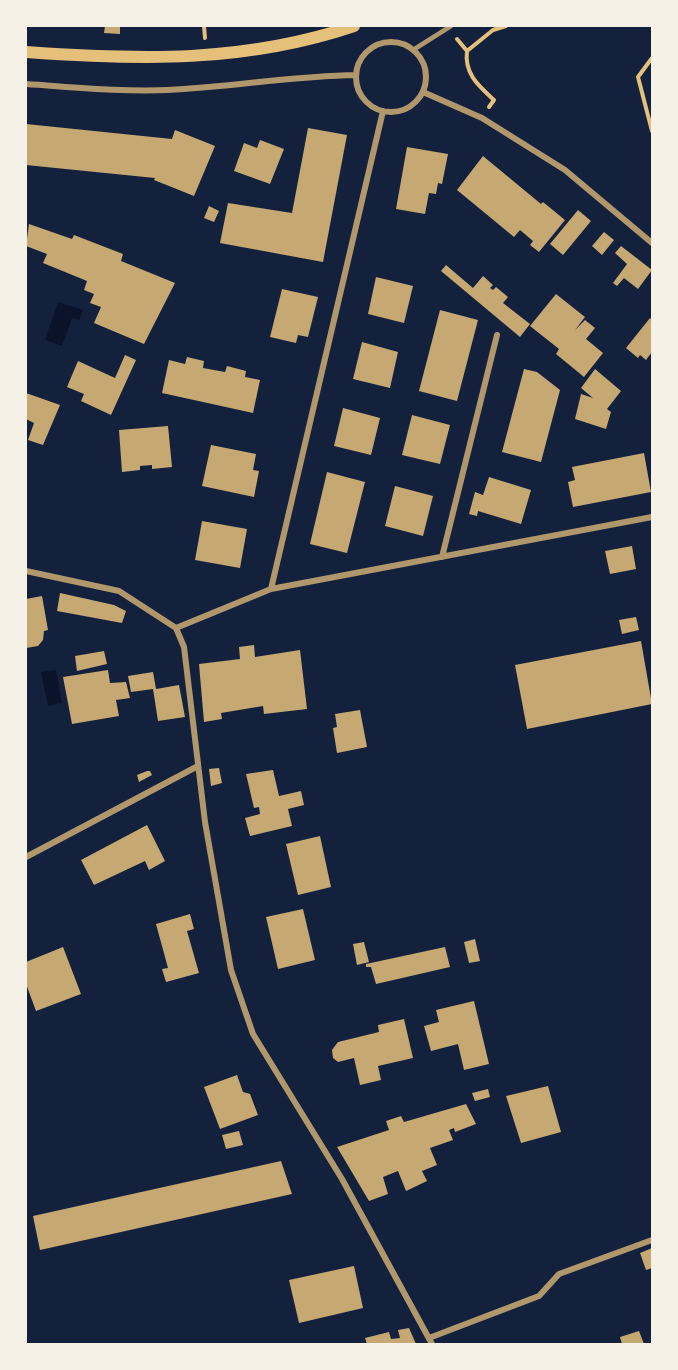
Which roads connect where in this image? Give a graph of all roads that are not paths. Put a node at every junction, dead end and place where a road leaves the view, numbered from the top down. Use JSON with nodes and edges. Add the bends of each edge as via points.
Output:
{"nodes":[{"id":1,"x":354,"y":26,"type":"edge"},
{"id":2,"x":451,"y":26,"type":"edge"},
{"id":3,"x":413,"y":50,"type":"junction"},
{"id":4,"x":26,"y":52,"type":"edge"},
{"id":5,"x":356,"y":75,"type":"junction"},
{"id":6,"x":26,"y":84,"type":"edge"},
{"id":7,"x":423,"y":92,"type":"junction"},
{"id":8,"x":383,"y":111,"type":"junction"},
{"id":9,"x":652,"y":243,"type":"edge"},
{"id":10,"x":497,"y":335,"type":"dead end"},
{"id":11,"x":652,"y":517,"type":"edge"},
{"id":12,"x":442,"y":557,"type":"junction"},
{"id":13,"x":26,"y":572,"type":"edge"},
{"id":14,"x":271,"y":589,"type":"junction"},
{"id":15,"x":176,"y":628,"type":"junction"},
{"id":16,"x":198,"y":766,"type":"junction"},
{"id":17,"x":26,"y":857,"type":"edge"},
{"id":18,"x":652,"y":1240,"type":"edge"},
{"id":19,"x":430,"y":1341,"type":"edge"}],
"edges":[{"from":1,"to":4,"type":"main road","via":[[207,57],[125,58]]},
{"from":2,"to":3,"type":"lane"},
{"from":3,"to":5,"type":"street","via":[[393,42],[372,47],[358,64]]},
{"from":3,"to":7,"type":"street","via":[[425,69]]},
{"from":5,"to":6,"type":"street","via":[[165,90]]},
{"from":5,"to":8,"type":"street","via":[[360,94]]},
{"from":7,"to":8,"type":"street","via":[[406,108]]},
{"from":7,"to":9,"type":"street","via":[[482,118],[565,170]]},
{"from":8,"to":14,"type":"street"},
{"from":10,"to":12,"type":"street"},
{"from":11,"to":12,"type":"street"},
{"from":12,"to":14,"type":"street"},
{"from":13,"to":15,"type":"street","via":[[119,591]]},
{"from":14,"to":15,"type":"street"},
{"from":15,"to":16,"type":"street","via":[[184,647]]},
{"from":16,"to":17,"type":"street"},
{"from":16,"to":19,"type":"street","via":[[231,970],[253,1034],[342,1179]]},
{"from":18,"to":19,"type":"street","via":[[559,1274],[539,1296]]}]}
